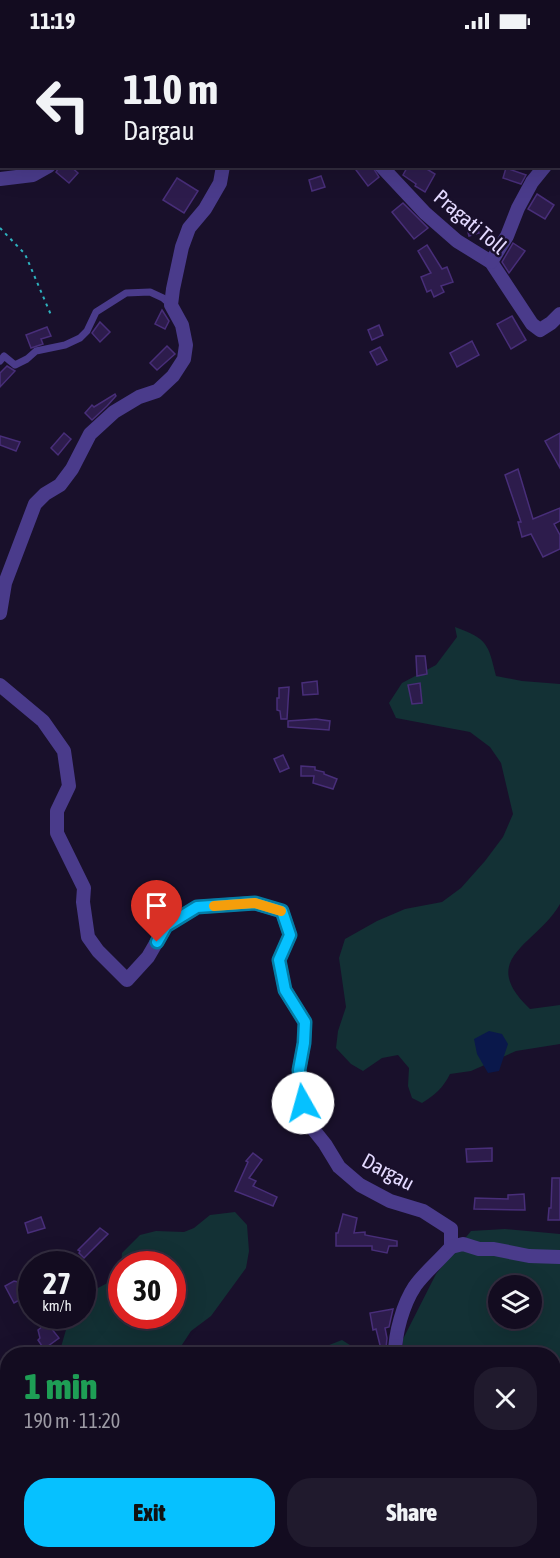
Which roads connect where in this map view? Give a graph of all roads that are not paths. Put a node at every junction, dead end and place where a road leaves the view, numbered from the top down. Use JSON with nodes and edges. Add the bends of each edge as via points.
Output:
{"nodes":[{"id":1,"x":46,"y":168,"type":"edge"},
{"id":2,"x":223,"y":168,"type":"edge"},
{"id":3,"x":383,"y":168,"type":"edge"},
{"id":4,"x":543,"y":168,"type":"edge"},
{"id":5,"x":0,"y":179,"type":"edge"},
{"id":6,"x":491,"y":262,"type":"junction"},
{"id":7,"x":171,"y":305,"type":"junction"},
{"id":8,"x":560,"y":314,"type":"edge"},
{"id":9,"x":0,"y":361,"type":"edge"},
{"id":10,"x":0,"y":613,"type":"edge"},
{"id":11,"x":0,"y":685,"type":"edge"},
{"id":12,"x":451,"y":1247,"type":"junction"},
{"id":13,"x":560,"y":1257,"type":"edge"},
{"id":14,"x":395,"y":1347,"type":"edge"}],
"edges":[{"from":1,"to":5,"type":"street","via":[[33,175]]},
{"from":2,"to":7,"type":"street","via":[[220,183],[189,228]]},
{"from":3,"to":6,"type":"street","name":"Pragati Toll","via":[[457,241]]},
{"from":4,"to":6,"type":"street","via":[[532,182]]},
{"from":6,"to":8,"type":"street","name":"Pragati Toll","via":[[531,324],[540,330]]},
{"from":7,"to":9,"type":"lane","via":[[150,292],[126,293],[96,312],[87,331],[74,342],[36,351],[15,365],[4,356]]},
{"from":7,"to":10,"type":"street","via":[[183,325],[184,359],[157,391],[114,412],[90,434],[60,485],[35,504],[5,584]]},
{"from":11,"to":12,"type":"street","name":"Dargau","via":[[43,721],[64,751],[69,786],[57,811],[57,833],[84,888],[88,938],[98,951],[127,980],[148,957],[166,926],[197,907],[255,903],[282,911],[290,935],[279,960],[285,990],[305,1022],[299,1070],[304,1119],[339,1167],[360,1185],[390,1201],[423,1211],[451,1229]]},
{"from":12,"to":13,"type":"street","via":[[464,1244],[529,1256]]},
{"from":12,"to":14,"type":"street","via":[[415,1286]]}]}
